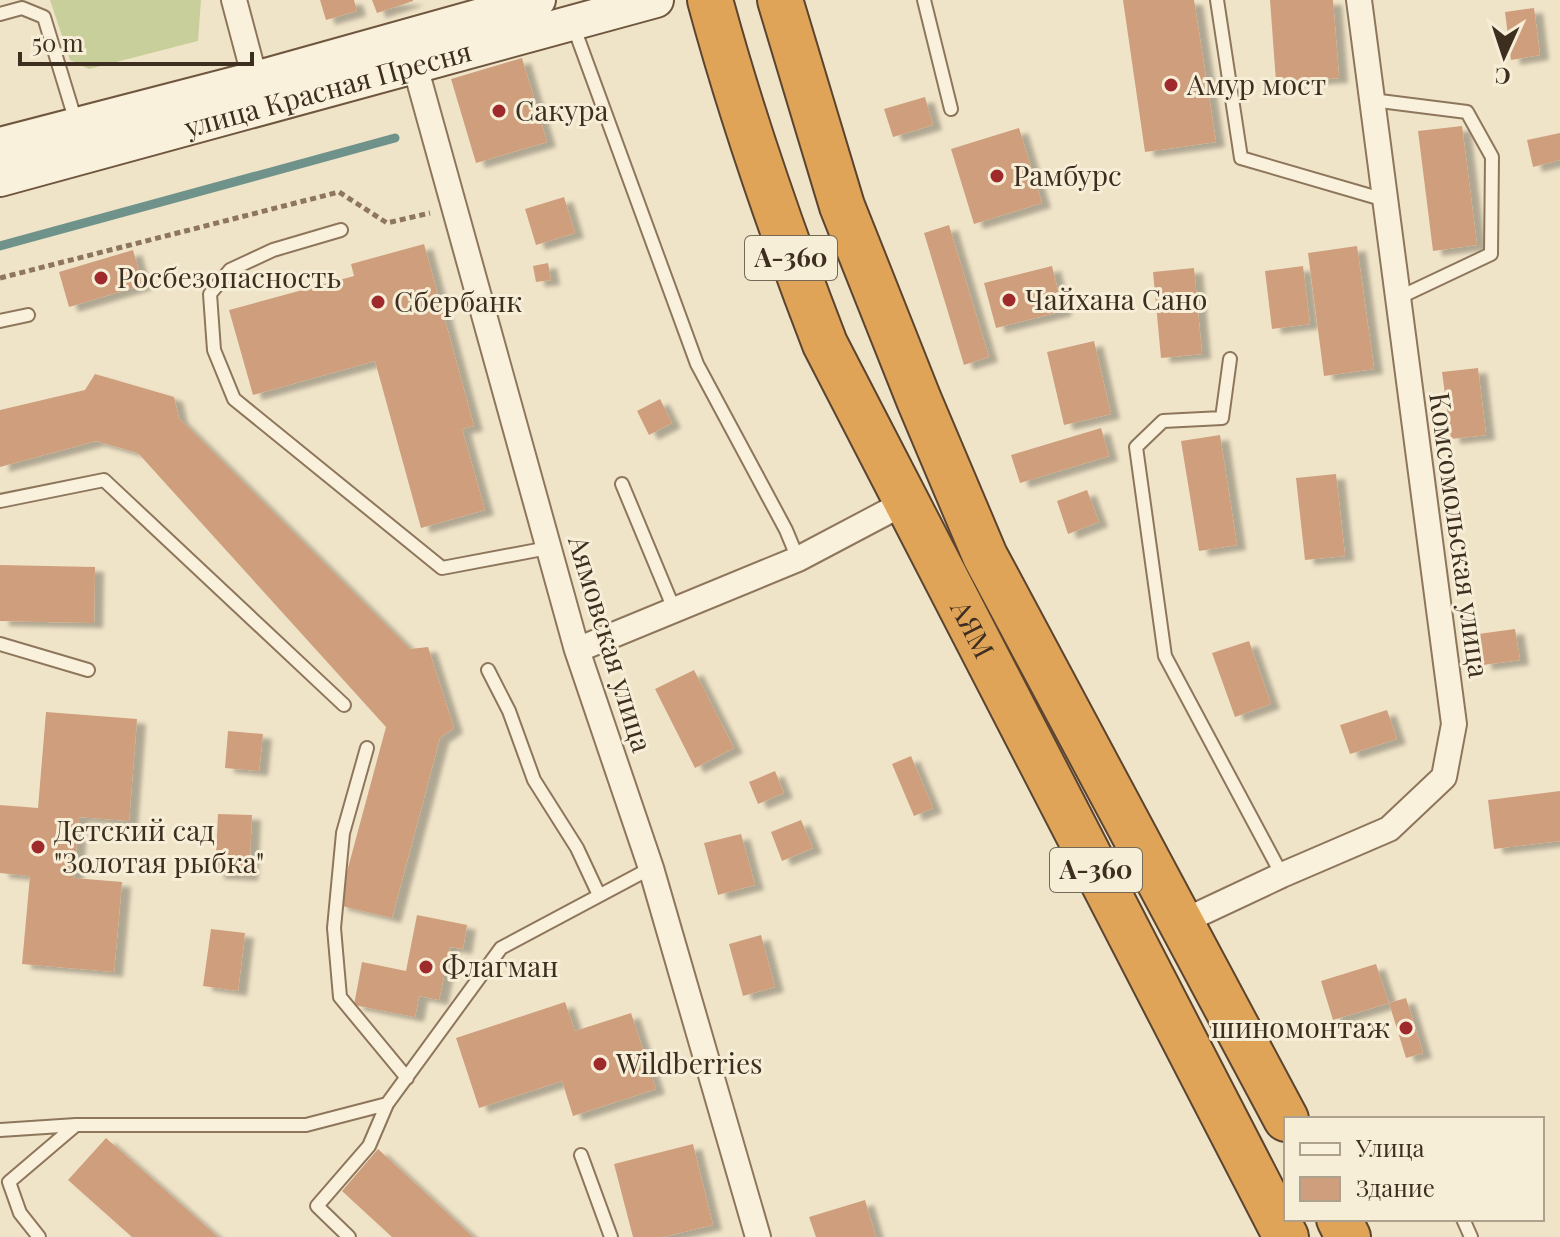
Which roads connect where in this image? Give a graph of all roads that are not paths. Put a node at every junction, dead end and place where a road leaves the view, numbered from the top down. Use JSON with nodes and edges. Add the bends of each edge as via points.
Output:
{"nodes":[{"id":1,"x":234,"y":0,"type":"edge"},
{"id":2,"x":538,"y":0,"type":"edge"},
{"id":3,"x":656,"y":0,"type":"edge"},
{"id":4,"x":710,"y":0,"type":"edge"},
{"id":5,"x":780,"y":0,"type":"edge"},
{"id":6,"x":924,"y":0,"type":"edge"},
{"id":7,"x":1217,"y":0,"type":"edge"},
{"id":8,"x":1359,"y":0,"type":"edge"},
{"id":9,"x":0,"y":14,"type":"edge"},
{"id":10,"x":572,"y":22,"type":"junction"},
{"id":11,"x":415,"y":66,"type":"junction"},
{"id":12,"x":255,"y":79,"type":"junction"},
{"id":13,"x":1372,"y":100,"type":"junction"},
{"id":14,"x":951,"y":109,"type":"dead end"},
{"id":15,"x":77,"y":125,"type":"junction"},
{"id":16,"x":0,"y":145,"type":"edge"},
{"id":17,"x":0,"y":179,"type":"edge"},
{"id":18,"x":1385,"y":200,"type":"junction"},
{"id":19,"x":341,"y":230,"type":"dead end"},
{"id":20,"x":1398,"y":298,"type":"junction"},
{"id":21,"x":28,"y":315,"type":"dead end"},
{"id":22,"x":0,"y":321,"type":"edge"},
{"id":23,"x":1230,"y":359,"type":"dead end"},
{"id":24,"x":622,"y":484,"type":"dead end"},
{"id":25,"x":0,"y":501,"type":"edge"},
{"id":26,"x":906,"y":502,"type":"junction"},
{"id":27,"x":548,"y":548,"type":"junction"},
{"id":28,"x":798,"y":559,"type":"junction"},
{"id":29,"x":674,"y":609,"type":"junction"},
{"id":30,"x":0,"y":644,"type":"edge"},
{"id":31,"x":577,"y":650,"type":"junction"},
{"id":32,"x":88,"y":670,"type":"dead end"},
{"id":33,"x":488,"y":670,"type":"dead end"},
{"id":34,"x":344,"y":705,"type":"dead end"},
{"id":35,"x":367,"y":748,"type":"dead end"},
{"id":36,"x":651,"y":868,"type":"junction"},
{"id":37,"x":1282,"y":875,"type":"junction"},
{"id":38,"x":599,"y":895,"type":"junction"},
{"id":39,"x":1182,"y":922,"type":"junction"},
{"id":40,"x":407,"y":1078,"type":"junction"},
{"id":41,"x":387,"y":1104,"type":"junction"},
{"id":42,"x":1285,"y":1117,"type":"edge"},
{"id":43,"x":76,"y":1125,"type":"junction"},
{"id":44,"x":0,"y":1130,"type":"edge"},
{"id":45,"x":581,"y":1155,"type":"dead end"},
{"id":46,"x":39,"y":1237,"type":"edge"},
{"id":47,"x":349,"y":1237,"type":"edge"},
{"id":48,"x":611,"y":1237,"type":"edge"},
{"id":49,"x":758,"y":1237,"type":"edge"},
{"id":50,"x":1286,"y":1237,"type":"edge"}],
"edges":[{"from":1,"to":12,"type":"street"},
{"from":2,"to":12,"type":"street","name":"улица Красная Пресня"},
{"from":3,"to":10,"type":"street","name":"улица Красная Пресня"},
{"from":4,"to":26,"type":"highway","name":"АЯМ","number":"А-360","via":[[773,208],[825,344]]},
{"from":5,"to":39,"type":"highway","name":"АЯМ","number":"А-360","via":[[842,206],[985,556]]},
{"from":6,"to":14,"type":"lane"},
{"from":7,"to":18,"type":"lane","via":[[1241,158]]},
{"from":8,"to":13,"type":"street","name":"Комсомольская улица"},
{"from":9,"to":15,"type":"lane","via":[[22,8],[44,17]]},
{"from":10,"to":11,"type":"street","name":"улица Красная Пресня"},
{"from":10,"to":28,"type":"lane","via":[[697,364]]},
{"from":11,"to":17,"type":"street","name":"улица Красная Пресня"},
{"from":11,"to":27,"type":"street","name":"Аямовская улица"},
{"from":12,"to":15,"type":"street","name":"улица Красная Пресня"},
{"from":13,"to":18,"type":"street","name":"Комсомольская улица"},
{"from":13,"to":20,"type":"lane","via":[[1467,112],[1492,157],[1491,254]]},
{"from":15,"to":16,"type":"street","name":"улица Красная Пресня"},
{"from":18,"to":20,"type":"street","name":"Комсомольская улица"},
{"from":19,"to":27,"type":"lane","via":[[273,250],[230,270],[210,294],[214,350],[234,399],[442,568]]},
{"from":20,"to":37,"type":"street","name":"Комсомольская улица","via":[[1454,724],[1444,777],[1389,829]]},
{"from":21,"to":22,"type":"lane"},
{"from":23,"to":37,"type":"lane","via":[[1222,418],[1163,421],[1136,447],[1165,656]]},
{"from":24,"to":29,"type":"lane"},
{"from":25,"to":34,"type":"lane","via":[[104,480]]},
{"from":26,"to":28,"type":"street"},
{"from":26,"to":50,"type":"highway","name":"АЯМ","number":"А-360"},
{"from":27,"to":31,"type":"street","name":"Аямовская улица"},
{"from":28,"to":29,"type":"street"},
{"from":29,"to":31,"type":"street"},
{"from":30,"to":32,"type":"lane"},
{"from":31,"to":36,"type":"street","name":"Аямовская улица"},
{"from":33,"to":38,"type":"lane","via":[[534,780]]},
{"from":35,"to":40,"type":"lane","via":[[343,833],[334,928],[340,997]]},
{"from":36,"to":38,"type":"lane"},
{"from":36,"to":49,"type":"street","name":"Аямовская улица"},
{"from":37,"to":39,"type":"street","name":"Комсомольская улица"},
{"from":38,"to":40,"type":"lane","via":[[501,948]]},
{"from":39,"to":42,"type":"highway","name":"АЯМ","number":"А-360"},
{"from":40,"to":41,"type":"lane"},
{"from":41,"to":43,"type":"lane","via":[[306,1125]]},
{"from":41,"to":47,"type":"lane","via":[[369,1146],[317,1206]]},
{"from":43,"to":44,"type":"lane"},
{"from":43,"to":46,"type":"lane","via":[[9,1182],[20,1213]]},
{"from":45,"to":48,"type":"lane"}]}
